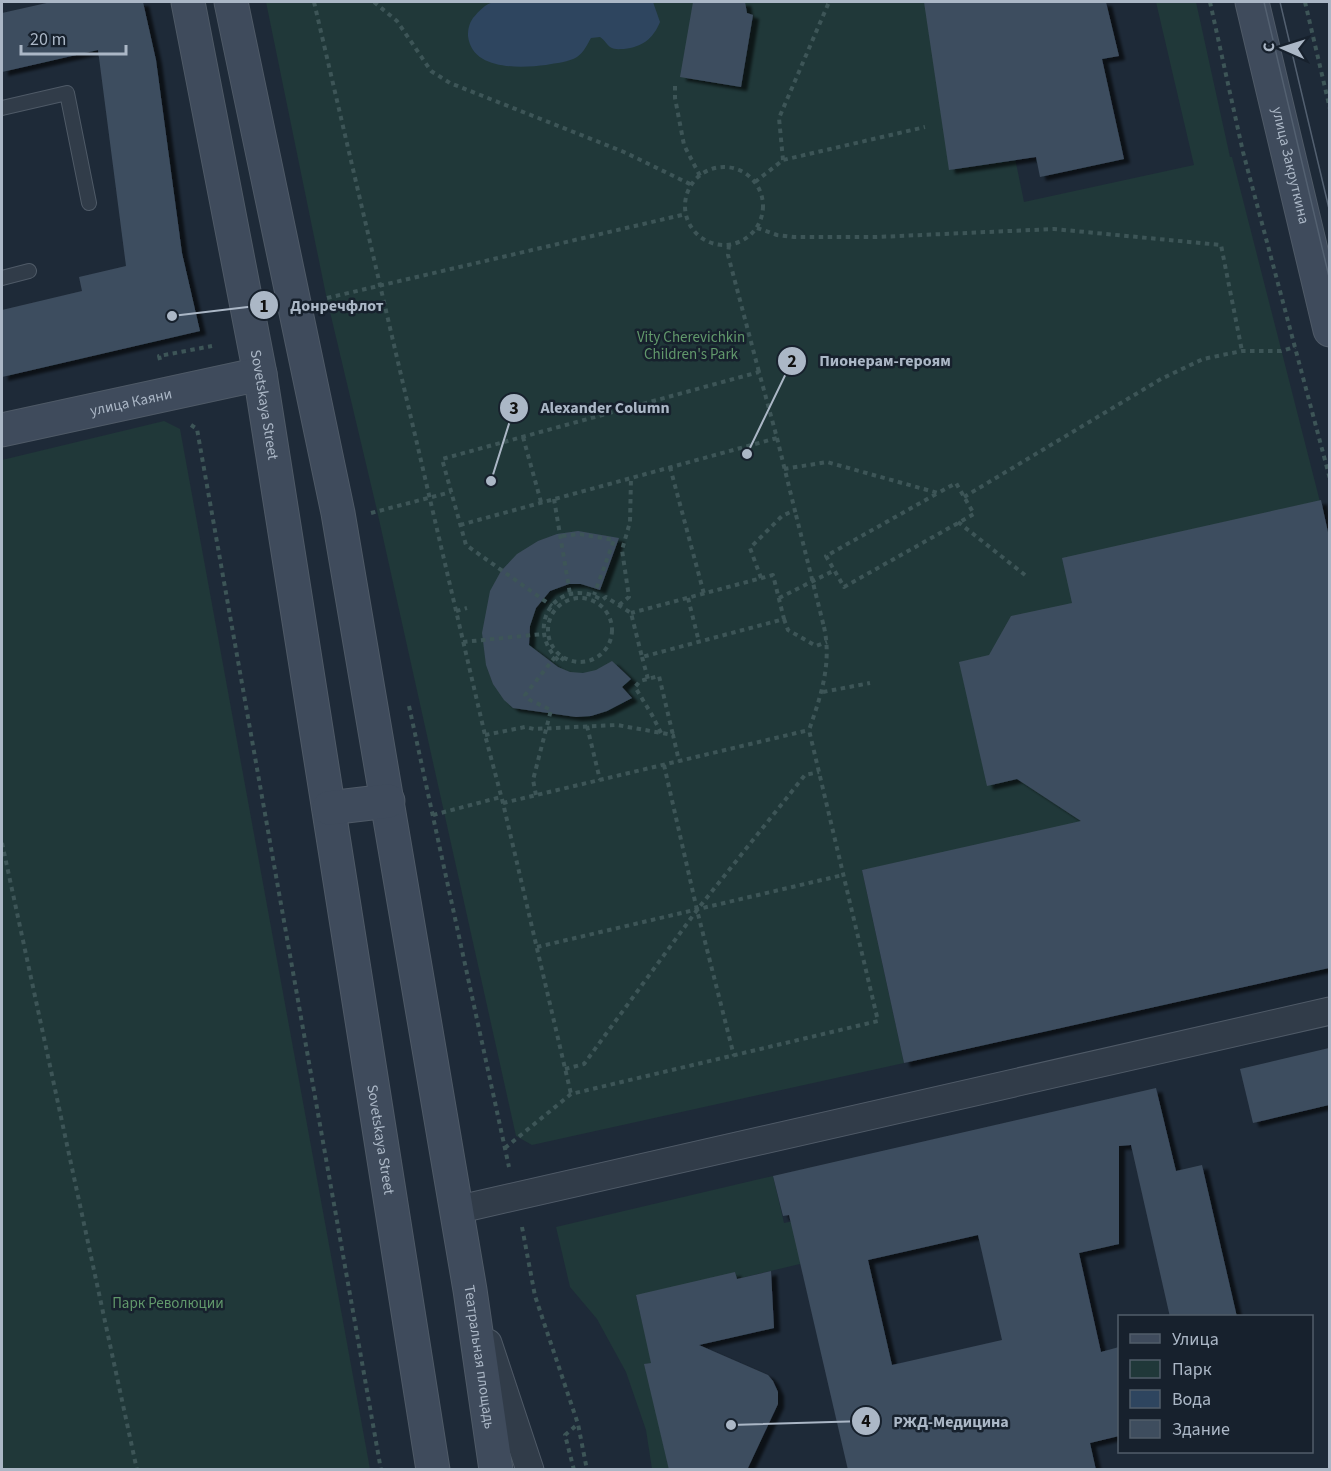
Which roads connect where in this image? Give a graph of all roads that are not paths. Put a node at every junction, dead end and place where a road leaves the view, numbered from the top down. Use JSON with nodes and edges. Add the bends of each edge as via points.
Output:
{"nodes":[{"id":1,"x":188,"y":2,"type":"edge"},
{"id":2,"x":231,"y":2,"type":"edge"},
{"id":3,"x":1252,"y":2,"type":"edge"},
{"id":4,"x":2,"y":108,"type":"edge"},
{"id":5,"x":89,"y":203,"type":"dead end"},
{"id":6,"x":29,"y":271,"type":"dead end"},
{"id":7,"x":2,"y":278,"type":"edge"},
{"id":8,"x":1329,"y":330,"type":"edge"},
{"id":9,"x":260,"y":374,"type":"junction"},
{"id":10,"x":2,"y":430,"type":"edge"},
{"id":11,"x":388,"y":801,"type":"junction"},
{"id":12,"x":329,"y":808,"type":"junction"},
{"id":13,"x":1329,"y":1011,"type":"edge"},
{"id":14,"x":456,"y":1210,"type":"junction"},
{"id":15,"x":470,"y":1290,"type":"junction"},
{"id":16,"x":433,"y":1470,"type":"edge"},
{"id":17,"x":496,"y":1470,"type":"edge"},
{"id":18,"x":530,"y":1470,"type":"edge"}],
"edges":[{"from":1,"to":9,"type":"main road","name":"Sovetskaya Street"},
{"from":2,"to":11,"type":"main road","via":[[338,513]]},
{"from":3,"to":8,"type":"main road","name":"улица Закруткина"},
{"from":4,"to":5,"type":"lane","via":[[67,93]]},
{"from":6,"to":7,"type":"lane"},
{"from":9,"to":10,"type":"main road","name":"улица Каяни","via":[[177,406]]},
{"from":9,"to":12,"type":"main road","name":"Sovetskaya Street"},
{"from":11,"to":12,"type":"main road"},
{"from":11,"to":14,"type":"main road"},
{"from":12,"to":16,"type":"main road","name":"Sovetskaya Street"},
{"from":13,"to":14,"type":"street"},
{"from":14,"to":15,"type":"main road"},
{"from":15,"to":17,"type":"main road","name":"Театральная площадь"},
{"from":15,"to":18,"type":"street","name":"Театральная площадь"}]}
